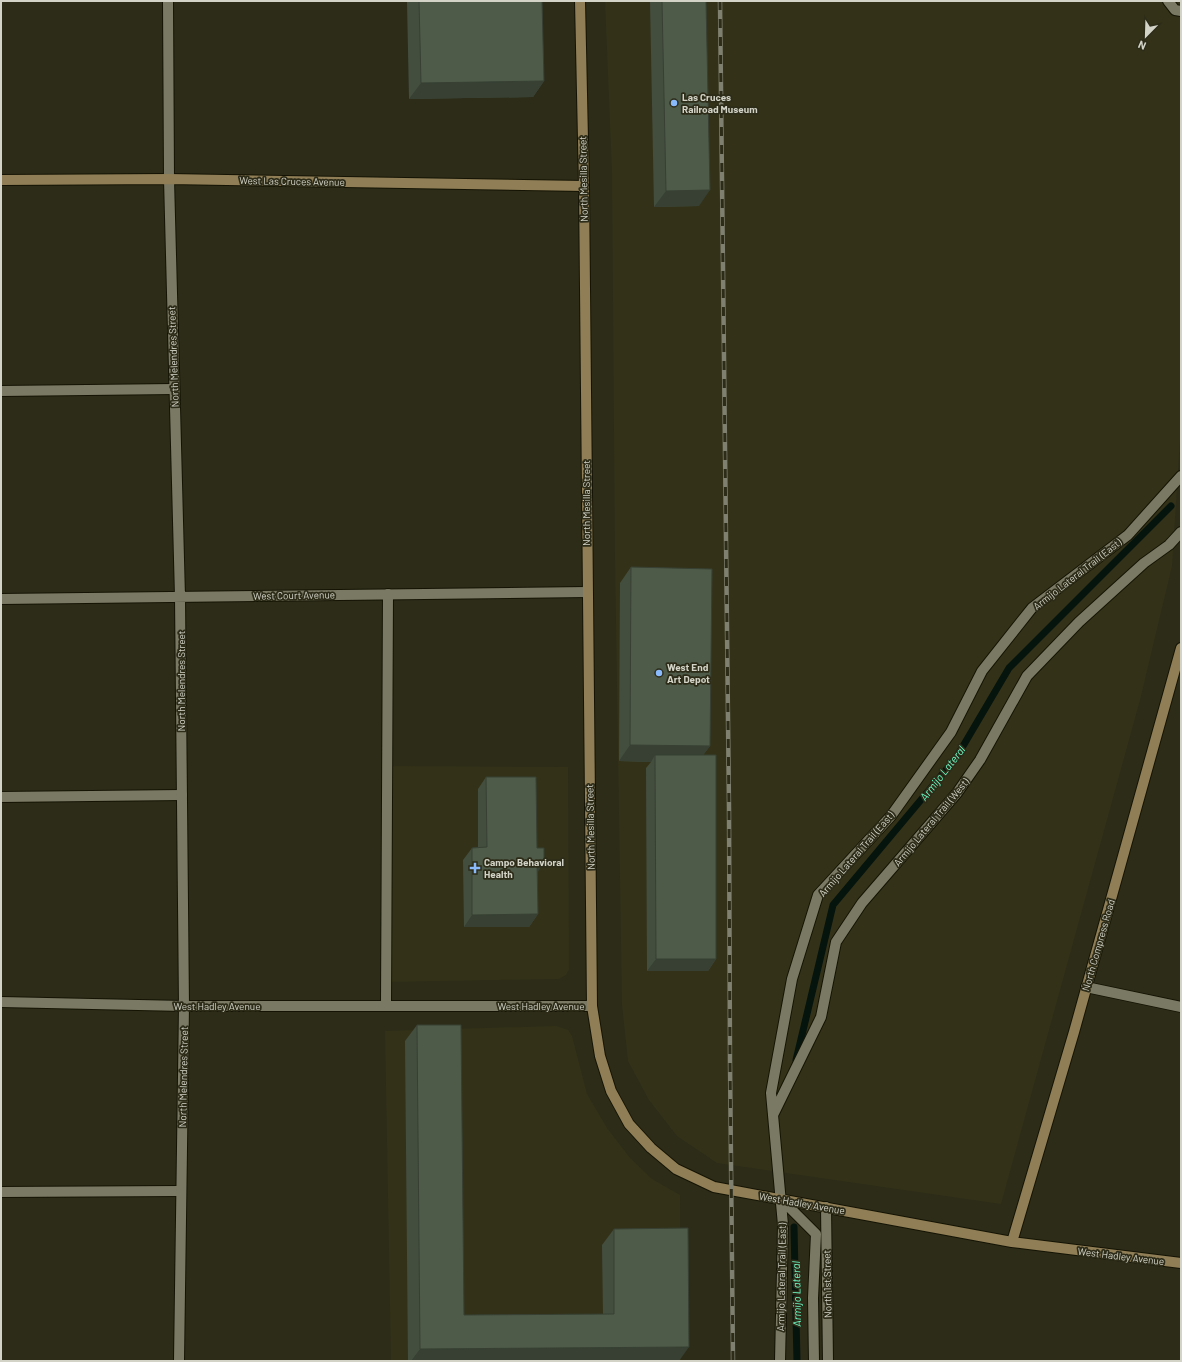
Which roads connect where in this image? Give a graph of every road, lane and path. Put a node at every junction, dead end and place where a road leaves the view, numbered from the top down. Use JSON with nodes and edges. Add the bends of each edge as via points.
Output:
{"nodes":[{"id":1,"x":168,"y":1,"type":"edge"},
{"id":2,"x":580,"y":1,"type":"edge"},
{"id":3,"x":1168,"y":1,"type":"edge"},
{"id":4,"x":1181,"y":11,"type":"edge"},
{"id":5,"x":169,"y":179,"type":"junction"},
{"id":6,"x":1,"y":180,"type":"edge"},
{"id":7,"x":584,"y":186,"type":"junction"},
{"id":8,"x":174,"y":389,"type":"junction"},
{"id":9,"x":1,"y":391,"type":"edge"},
{"id":10,"x":1181,"y":476,"type":"edge"},
{"id":11,"x":1181,"y":532,"type":"edge"},
{"id":12,"x":587,"y":592,"type":"junction"},
{"id":13,"x":388,"y":594,"type":"junction"},
{"id":14,"x":180,"y":597,"type":"junction"},
{"id":15,"x":1,"y":599,"type":"edge"},
{"id":16,"x":1181,"y":648,"type":"edge"},
{"id":17,"x":182,"y":795,"type":"junction"},
{"id":18,"x":1,"y":797,"type":"edge"},
{"id":19,"x":1086,"y":987,"type":"junction"},
{"id":20,"x":1,"y":1002,"type":"edge"},
{"id":21,"x":386,"y":1005,"type":"junction"},
{"id":22,"x":184,"y":1006,"type":"junction"},
{"id":23,"x":592,"y":1006,"type":"junction"},
{"id":24,"x":1181,"y":1007,"type":"edge"},
{"id":25,"x":773,"y":1116,"type":"junction"},
{"id":26,"x":181,"y":1191,"type":"junction"},
{"id":27,"x":1,"y":1192,"type":"edge"},
{"id":28,"x":781,"y":1199,"type":"junction"},
{"id":29,"x":826,"y":1207,"type":"junction"},
{"id":30,"x":1012,"y":1242,"type":"junction"},
{"id":31,"x":1181,"y":1264,"type":"edge"},
{"id":32,"x":178,"y":1361,"type":"edge"},
{"id":33,"x":780,"y":1361,"type":"edge"},
{"id":34,"x":814,"y":1361,"type":"edge"},
{"id":35,"x":828,"y":1361,"type":"edge"}],
"edges":[{"from":1,"to":5,"type":"street","name":"North Melendres Street"},
{"from":2,"to":7,"type":"street","name":"North Mesilla Street"},
{"from":3,"to":4,"type":"street","via":[[1175,10]]},
{"from":5,"to":6,"type":"street","name":"West Las Cruces Avenue"},
{"from":5,"to":7,"type":"street","name":"West Las Cruces Avenue"},
{"from":5,"to":8,"type":"street","name":"North Melendres Street"},
{"from":7,"to":12,"type":"street","name":"North Mesilla Street"},
{"from":8,"to":9,"type":"street"},
{"from":8,"to":14,"type":"street","name":"North Melendres Street"},
{"from":10,"to":25,"type":"street","name":"Armijo Lateral Trail (East)","via":[[1128,535],[1032,608],[982,671],[951,732],[891,816],[818,895],[792,979],[770,1093]]},
{"from":11,"to":25,"type":"street","name":"Armijo Lateral Trail (West)","via":[[1079,622],[1027,676],[980,760],[957,793],[862,903],[836,942],[821,1017]]},
{"from":12,"to":13,"type":"street","name":"West Court Avenue"},
{"from":12,"to":23,"type":"street","name":"North Mesilla Street"},
{"from":13,"to":14,"type":"street","name":"West Court Avenue"},
{"from":13,"to":21,"type":"street"},
{"from":14,"to":15,"type":"street","name":"West Court Avenue"},
{"from":14,"to":17,"type":"street","name":"North Melendres Street"},
{"from":16,"to":19,"type":"street","name":"North Compress Road"},
{"from":17,"to":18,"type":"street"},
{"from":17,"to":22,"type":"street","name":"North Melendres Street"},
{"from":19,"to":24,"type":"street"},
{"from":19,"to":30,"type":"street","name":"North Compress Road"},
{"from":20,"to":22,"type":"street","name":"West Hadley Avenue"},
{"from":21,"to":22,"type":"street","name":"West Hadley Avenue"},
{"from":21,"to":23,"type":"street","name":"West Hadley Avenue"},
{"from":22,"to":26,"type":"street","name":"North Melendres Street"},
{"from":23,"to":28,"type":"street","name":"West Hadley Avenue","via":[[600,1056],[612,1091],[629,1124],[651,1148],[676,1169],[714,1187]]},
{"from":25,"to":28,"type":"street","name":"Armijo Lateral Trail (East)"},
{"from":26,"to":27,"type":"street"},
{"from":26,"to":32,"type":"street","name":"North Melendres Street"},
{"from":28,"to":29,"type":"street","name":"West Hadley Avenue"},
{"from":28,"to":33,"type":"street","name":"Armijo Lateral Trail (East)","via":[[783,1225]]},
{"from":28,"to":34,"type":"street","via":[[816,1234]]},
{"from":29,"to":30,"type":"street","name":"West Hadley Avenue"},
{"from":29,"to":35,"type":"street","name":"North 1st Street"},
{"from":30,"to":31,"type":"street","name":"West Hadley Avenue"}]}
